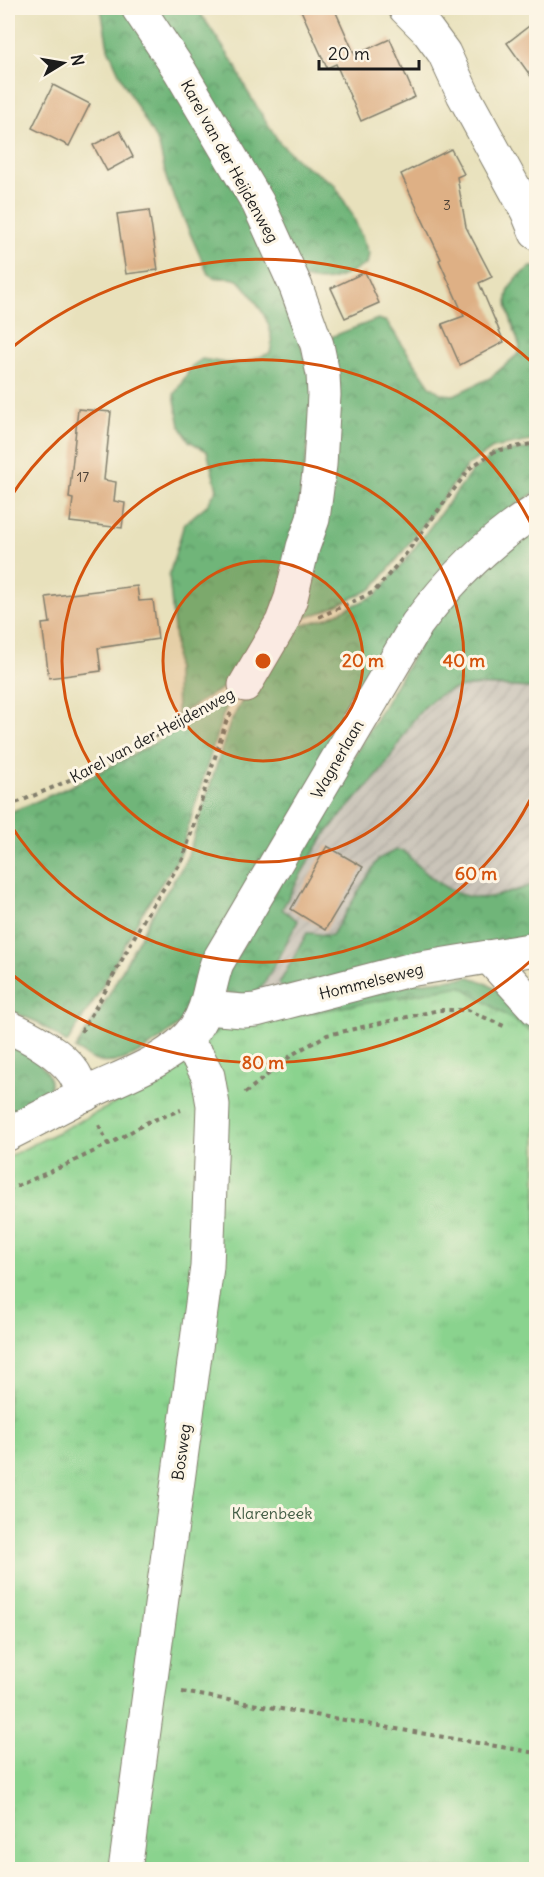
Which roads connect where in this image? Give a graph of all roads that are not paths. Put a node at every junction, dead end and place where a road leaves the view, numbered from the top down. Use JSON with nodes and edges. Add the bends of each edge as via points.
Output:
{"nodes":[{"id":1,"x":138,"y":8,"type":"edge"},
{"id":2,"x":405,"y":8,"type":"edge"},
{"id":3,"x":537,"y":233,"type":"edge"},
{"id":4,"x":537,"y":511,"type":"edge"},
{"id":5,"x":245,"y":685,"type":"road end"},
{"id":6,"x":537,"y":949,"type":"edge"},
{"id":7,"x":489,"y":957,"type":"junction"},
{"id":8,"x":206,"y":1008,"type":"junction"},
{"id":9,"x":526,"y":1020,"type":"edge"},
{"id":10,"x":8,"y":1027,"type":"edge"},
{"id":11,"x":184,"y":1042,"type":"junction"},
{"id":12,"x":85,"y":1095,"type":"junction"},
{"id":13,"x":8,"y":1134,"type":"edge"},
{"id":14,"x":125,"y":1869,"type":"edge"}],
"edges":[{"from":1,"to":5,"type":"street","name":"Karel van der Heijdenweg","via":[[258,203],[317,345],[324,394],[313,519],[282,622]]},
{"from":2,"to":3,"type":"street","via":[[444,53]]},
{"from":4,"to":8,"type":"street","name":"Wagnerlaan","via":[[464,568],[417,624],[217,963]]},
{"from":6,"to":7,"type":"street","name":"Hommelseweg"},
{"from":7,"to":8,"type":"street","name":"Hommelseweg","via":[[409,970],[256,1010]]},
{"from":7,"to":9,"type":"street"},
{"from":8,"to":11,"type":"street","name":"Wagnerlaan"},
{"from":10,"to":12,"type":"street","via":[[62,1060]]},
{"from":11,"to":12,"type":"street"},
{"from":11,"to":14,"type":"street","name":"Bosweg","via":[[198,1057],[207,1076],[213,1105],[207,1267]]},
{"from":12,"to":13,"type":"street"}]}
